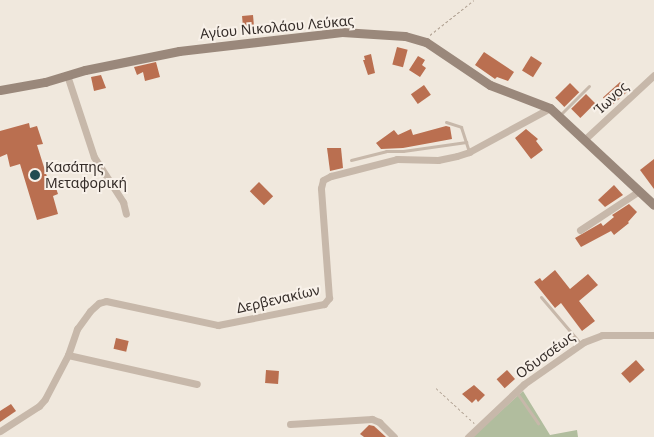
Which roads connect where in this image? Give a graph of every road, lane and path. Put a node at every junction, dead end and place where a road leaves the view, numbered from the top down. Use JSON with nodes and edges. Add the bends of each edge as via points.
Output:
{"nodes":[{"id":1,"x":474,"y":0,"type":"edge"},
{"id":2,"x":423,"y":40,"type":"junction"},
{"id":3,"x":67,"y":75,"type":"junction"},
{"id":4,"x":654,"y":75,"type":"edge"},
{"id":5,"x":589,"y":86,"type":"dead end"},
{"id":6,"x":0,"y":90,"type":"edge"},
{"id":7,"x":550,"y":108,"type":"junction"},
{"id":8,"x":560,"y":116,"type":"junction"},
{"id":9,"x":446,"y":122,"type":"dead end"},
{"id":10,"x":585,"y":139,"type":"junction"},
{"id":11,"x":466,"y":142,"type":"junction"},
{"id":12,"x":469,"y":152,"type":"junction"},
{"id":13,"x":351,"y":160,"type":"dead end"},
{"id":14,"x":639,"y":191,"type":"junction"},
{"id":15,"x":654,"y":205,"type":"edge"},
{"id":16,"x":126,"y":214,"type":"dead end"},
{"id":17,"x":580,"y":230,"type":"dead end"},
{"id":18,"x":541,"y":297,"type":"dead end"},
{"id":19,"x":654,"y":335,"type":"edge"},
{"id":20,"x":581,"y":344,"type":"junction"},
{"id":21,"x":68,"y":355,"type":"junction"},
{"id":22,"x":197,"y":384,"type":"dead end"},
{"id":23,"x":436,"y":388,"type":"dead end"},
{"id":24,"x":517,"y":393,"type":"junction"},
{"id":25,"x":538,"y":423,"type":"dead end"},
{"id":26,"x":290,"y":424,"type":"dead end"},
{"id":27,"x":478,"y":427,"type":"junction"},
{"id":28,"x":0,"y":431,"type":"edge"},
{"id":29,"x":394,"y":437,"type":"edge"},
{"id":30,"x":468,"y":437,"type":"edge"}],
"edges":[{"from":1,"to":2,"type":"path"},
{"from":2,"to":3,"type":"main road","name":"Αγίου Νικολάου Λεύκας","via":[[405,36],[334,33],[170,52]]},
{"from":2,"to":7,"type":"main road","name":"Αγίου Νικολάου Λεύκας","via":[[480,79]]},
{"from":3,"to":6,"type":"main road","name":"Αγίου Νικολάου Λεύκας"},
{"from":3,"to":16,"type":"street","via":[[94,157],[123,202]]},
{"from":4,"to":10,"type":"street","name":"Ίωνος"},
{"from":5,"to":8,"type":"lane"},
{"from":7,"to":8,"type":"main road","name":"Αγίου Νικολάου Λεύκας"},
{"from":7,"to":12,"type":"street","name":"Δερβενακίων"},
{"from":8,"to":10,"type":"main road","name":"Αγίου Νικολάου Λεύκας"},
{"from":9,"to":11,"type":"lane","via":[[461,127]]},
{"from":10,"to":14,"type":"main road","name":"Αγίου Νικολάου Λεύκας"},
{"from":11,"to":12,"type":"lane"},
{"from":11,"to":13,"type":"lane","via":[[403,151],[386,150]]},
{"from":12,"to":21,"type":"street","name":"Δερβενακίων","via":[[438,160],[397,159],[323,180],[329,298],[324,304],[218,325],[106,301],[99,303],[83,319]]},
{"from":14,"to":15,"type":"main road","name":"Αγίου Νικολάου Λεύκας"},
{"from":14,"to":17,"type":"street"},
{"from":18,"to":20,"type":"lane"},
{"from":19,"to":20,"type":"street","name":"Οδυσσέως","via":[[602,335]]},
{"from":20,"to":24,"type":"street","name":"Οδυσσέως","via":[[524,384]]},
{"from":21,"to":22,"type":"street"},
{"from":21,"to":28,"type":"street","name":"Δερβενακίων","via":[[42,404]]},
{"from":23,"to":27,"type":"path"},
{"from":24,"to":25,"type":"lane"},
{"from":24,"to":27,"type":"street","name":"Οδυσσέως"},
{"from":26,"to":29,"type":"street","via":[[372,419]]},
{"from":27,"to":30,"type":"street","name":"Οδυσσέως"}]}
